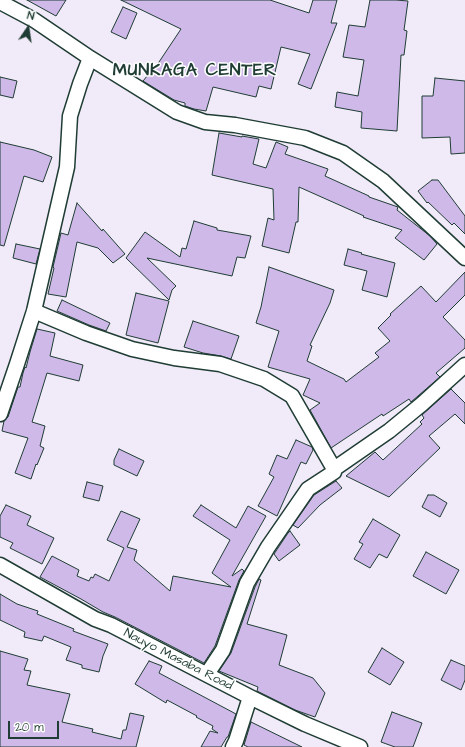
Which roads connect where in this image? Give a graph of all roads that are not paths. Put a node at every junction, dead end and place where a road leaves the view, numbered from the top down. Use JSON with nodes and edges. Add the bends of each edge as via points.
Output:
{"nodes":[{"id":1,"x":0,"y":2,"type":"edge"},
{"id":2,"x":90,"y":58,"type":"junction"},
{"id":3,"x":465,"y":258,"type":"edge"},
{"id":4,"x":34,"y":311,"type":"junction"},
{"id":5,"x":465,"y":365,"type":"edge"},
{"id":6,"x":0,"y":414,"type":"edge"},
{"id":7,"x":334,"y":470,"type":"junction"},
{"id":8,"x":0,"y":565,"type":"edge"},
{"id":9,"x":207,"y":674,"type":"junction"},
{"id":10,"x":250,"y":697,"type":"junction"},
{"id":11,"x":233,"y":747,"type":"edge"},
{"id":12,"x":360,"y":747,"type":"edge"}],
"edges":[{"from":1,"to":2,"type":"street","via":[[34,20]]},
{"from":2,"to":3,"type":"street","via":[[177,112],[205,122],[305,138],[344,153],[383,181]]},
{"from":2,"to":4,"type":"street","via":[[70,116],[67,167]]},
{"from":4,"to":6,"type":"street"},
{"from":4,"to":7,"type":"street","via":[[86,334],[132,349],[220,364],[264,379],[292,396]]},
{"from":5,"to":7,"type":"street","via":[[389,431]]},
{"from":7,"to":9,"type":"street","via":[[308,489],[268,546],[248,584],[223,650]]},
{"from":8,"to":9,"type":"street","name":"Nauyo Masaba Road","via":[[95,619]]},
{"from":9,"to":10,"type":"street","name":"Nauyo Masaba Road"},
{"from":10,"to":11,"type":"street"},
{"from":10,"to":12,"type":"street","name":"Nauyo Masaba Road"}]}
